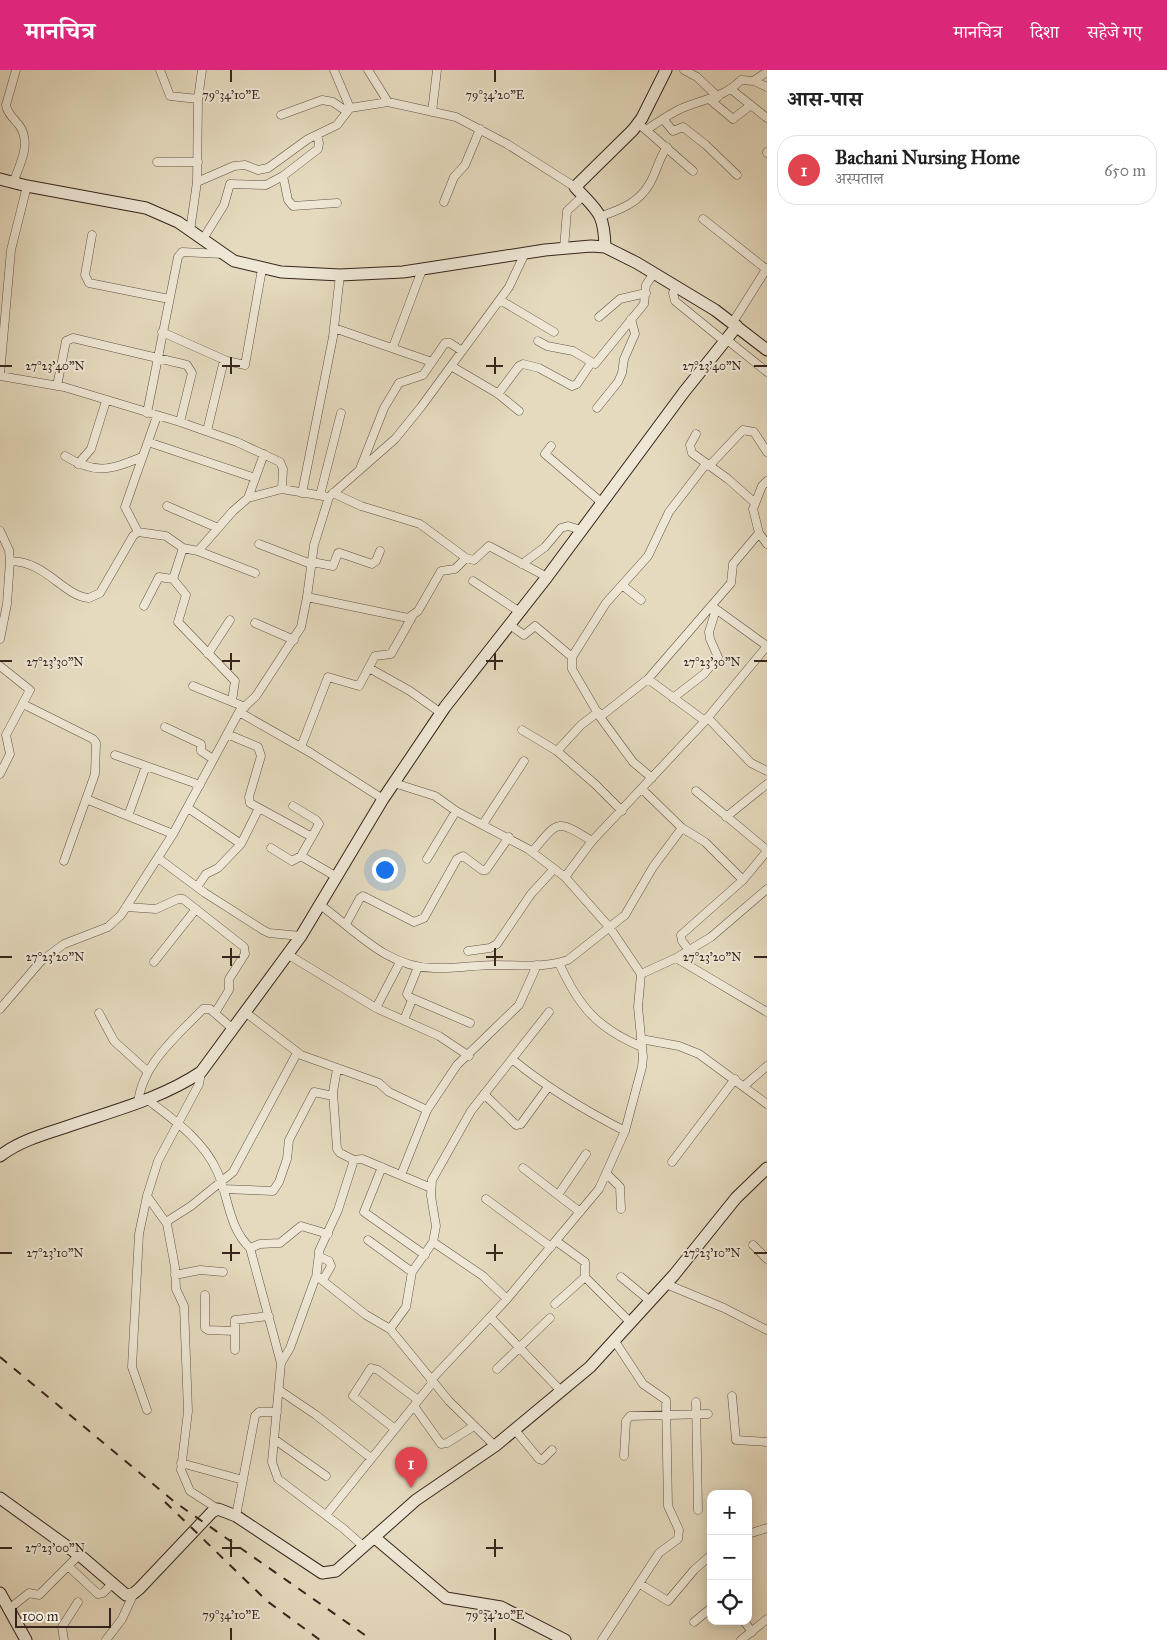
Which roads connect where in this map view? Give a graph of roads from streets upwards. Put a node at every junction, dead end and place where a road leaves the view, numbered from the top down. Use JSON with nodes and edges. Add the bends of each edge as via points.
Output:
{"nodes":[{"id":1,"x":16,"y":70,"type":"edge"},
{"id":2,"x":160,"y":70,"type":"edge"},
{"id":3,"x":202,"y":70,"type":"edge"},
{"id":4,"x":334,"y":70,"type":"edge"},
{"id":5,"x":368,"y":70,"type":"edge"},
{"id":6,"x":437,"y":70,"type":"edge"},
{"id":7,"x":666,"y":70,"type":"edge"},
{"id":8,"x":684,"y":70,"type":"edge"},
{"id":9,"x":767,"y":72,"type":"edge"},
{"id":10,"x":754,"y":81,"type":"junction"},
{"id":11,"x":767,"y":88,"type":"edge"},
{"id":12,"x":732,"y":90,"type":"junction"},
{"id":13,"x":718,"y":97,"type":"junction"},
{"id":14,"x":198,"y":99,"type":"junction"},
{"id":15,"x":709,"y":99,"type":"junction"},
{"id":16,"x":388,"y":102,"type":"junction"},
{"id":17,"x":751,"y":105,"type":"junction"},
{"id":18,"x":348,"y":110,"type":"junction"},
{"id":19,"x":432,"y":112,"type":"junction"},
{"id":20,"x":282,"y":115,"type":"dead end"},
{"id":21,"x":767,"y":118,"type":"edge"},
{"id":22,"x":663,"y":119,"type":"junction"},
{"id":23,"x":642,"y":126,"type":"junction"},
{"id":24,"x":480,"y":129,"type":"junction"},
{"id":25,"x":317,"y":134,"type":"junction"},
{"id":26,"x":667,"y":147,"type":"junction"},
{"id":27,"x":157,"y":162,"type":"dead end"},
{"id":28,"x":198,"y":162,"type":"junction"},
{"id":29,"x":693,"y":171,"type":"dead end"},
{"id":30,"x":737,"y":175,"type":"dead end"},
{"id":31,"x":283,"y":176,"type":"junction"},
{"id":32,"x":0,"y":179,"type":"edge"},
{"id":33,"x":13,"y":182,"type":"junction"},
{"id":34,"x":197,"y":182,"type":"junction"},
{"id":35,"x":27,"y":186,"type":"junction"},
{"id":36,"x":579,"y":191,"type":"junction"},
{"id":37,"x":444,"y":202,"type":"dead end"},
{"id":38,"x":337,"y":203,"type":"dead end"},
{"id":39,"x":602,"y":216,"type":"junction"},
{"id":40,"x":703,"y":219,"type":"dead end"},
{"id":41,"x":190,"y":230,"type":"junction"},
{"id":42,"x":92,"y":234,"type":"dead end"},
{"id":43,"x":203,"y":239,"type":"junction"},
{"id":44,"x":605,"y":247,"type":"junction"},
{"id":45,"x":564,"y":248,"type":"junction"},
{"id":46,"x":525,"y":253,"type":"junction"},
{"id":47,"x":223,"y":254,"type":"junction"},
{"id":48,"x":767,"y":268,"type":"edge"},
{"id":49,"x":262,"y":269,"type":"junction"},
{"id":50,"x":422,"y":270,"type":"junction"},
{"id":51,"x":654,"y":273,"type":"junction"},
{"id":52,"x":340,"y":275,"type":"junction"},
{"id":53,"x":676,"y":286,"type":"junction"},
{"id":54,"x":646,"y":293,"type":"junction"},
{"id":55,"x":169,"y":299,"type":"junction"},
{"id":56,"x":500,"y":300,"type":"junction"},
{"id":57,"x":600,"y":318,"type":"dead end"},
{"id":58,"x":631,"y":319,"type":"junction"},
{"id":59,"x":735,"y":324,"type":"junction"},
{"id":60,"x":334,"y":328,"type":"junction"},
{"id":61,"x":162,"y":332,"type":"junction"},
{"id":62,"x":554,"y":332,"type":"dead end"},
{"id":63,"x":725,"y":340,"type":"junction"},
{"id":64,"x":538,"y":341,"type":"dead end"},
{"id":65,"x":393,"y":347,"type":"junction"},
{"id":66,"x":767,"y":350,"type":"edge"},
{"id":67,"x":462,"y":351,"type":"junction"},
{"id":68,"x":157,"y":357,"type":"junction"},
{"id":69,"x":224,"y":360,"type":"junction"},
{"id":70,"x":432,"y":362,"type":"junction"},
{"id":71,"x":591,"y":363,"type":"junction"},
{"id":72,"x":451,"y":366,"type":"junction"},
{"id":73,"x":767,"y":372,"type":"edge"},
{"id":74,"x":0,"y":375,"type":"edge"},
{"id":75,"x":57,"y":386,"type":"junction"},
{"id":76,"x":498,"y":394,"type":"junction"},
{"id":77,"x":106,"y":401,"type":"junction"},
{"id":78,"x":597,"y":408,"type":"dead end"},
{"id":79,"x":519,"y":411,"type":"dead end"},
{"id":80,"x":147,"y":413,"type":"junction"},
{"id":81,"x":341,"y":413,"type":"dead end"},
{"id":82,"x":157,"y":416,"type":"junction"},
{"id":83,"x":180,"y":422,"type":"junction"},
{"id":84,"x":207,"y":431,"type":"junction"},
{"id":85,"x":696,"y":434,"type":"dead end"},
{"id":86,"x":148,"y":442,"type":"junction"},
{"id":87,"x":551,"y":446,"type":"dead end"},
{"id":88,"x":767,"y":452,"type":"edge"},
{"id":89,"x":264,"y":454,"type":"junction"},
{"id":90,"x":66,"y":456,"type":"dead end"},
{"id":91,"x":142,"y":457,"type":"junction"},
{"id":92,"x":78,"y":464,"type":"junction"},
{"id":93,"x":708,"y":465,"type":"junction"},
{"id":94,"x":360,"y":471,"type":"junction"},
{"id":95,"x":255,"y":478,"type":"junction"},
{"id":96,"x":767,"y":481,"type":"edge"},
{"id":97,"x":282,"y":489,"type":"junction"},
{"id":98,"x":302,"y":493,"type":"junction"},
{"id":99,"x":320,"y":495,"type":"junction"},
{"id":100,"x":331,"y":495,"type":"junction"},
{"id":101,"x":248,"y":498,"type":"junction"},
{"id":102,"x":601,"y":502,"type":"junction"},
{"id":103,"x":755,"y":504,"type":"junction"},
{"id":104,"x":167,"y":506,"type":"dead end"},
{"id":105,"x":218,"y":528,"type":"junction"},
{"id":106,"x":0,"y":530,"type":"edge"},
{"id":107,"x":581,"y":530,"type":"junction"},
{"id":108,"x":138,"y":532,"type":"junction"},
{"id":109,"x":759,"y":533,"type":"junction"},
{"id":110,"x":259,"y":544,"type":"dead end"},
{"id":111,"x":767,"y":544,"type":"edge"},
{"id":112,"x":183,"y":548,"type":"junction"},
{"id":113,"x":198,"y":551,"type":"junction"},
{"id":114,"x":380,"y":551,"type":"dead end"},
{"id":115,"x":466,"y":558,"type":"junction"},
{"id":116,"x":10,"y":561,"type":"junction"},
{"id":117,"x":311,"y":563,"type":"junction"},
{"id":118,"x":522,"y":564,"type":"junction"},
{"id":119,"x":9,"y":571,"type":"junction"},
{"id":120,"x":255,"y":573,"type":"dead end"},
{"id":121,"x":0,"y":574,"type":"edge"},
{"id":122,"x":547,"y":577,"type":"junction"},
{"id":123,"x":173,"y":579,"type":"junction"},
{"id":124,"x":473,"y":581,"type":"dead end"},
{"id":125,"x":622,"y":584,"type":"junction"},
{"id":126,"x":308,"y":597,"type":"junction"},
{"id":127,"x":641,"y":600,"type":"dead end"},
{"id":128,"x":144,"y":606,"type":"dead end"},
{"id":129,"x":714,"y":607,"type":"junction"},
{"id":130,"x":520,"y":612,"type":"junction"},
{"id":131,"x":412,"y":617,"type":"junction"},
{"id":132,"x":230,"y":620,"type":"dead end"},
{"id":133,"x":255,"y":623,"type":"dead end"},
{"id":134,"x":510,"y":625,"type":"junction"},
{"id":135,"x":0,"y":639,"type":"edge"},
{"id":136,"x":294,"y":640,"type":"junction"},
{"id":137,"x":767,"y":646,"type":"edge"},
{"id":138,"x":208,"y":654,"type":"junction"},
{"id":139,"x":572,"y":657,"type":"junction"},
{"id":140,"x":0,"y":666,"type":"edge"},
{"id":141,"x":369,"y":668,"type":"junction"},
{"id":142,"x":648,"y":679,"type":"junction"},
{"id":143,"x":193,"y":686,"type":"dead end"},
{"id":144,"x":673,"y":698,"type":"junction"},
{"id":145,"x":232,"y":701,"type":"junction"},
{"id":146,"x":24,"y":704,"type":"junction"},
{"id":147,"x":242,"y":709,"type":"junction"},
{"id":148,"x":441,"y":713,"type":"junction"},
{"id":149,"x":599,"y":715,"type":"junction"},
{"id":150,"x":707,"y":720,"type":"junction"},
{"id":151,"x":165,"y":727,"type":"dead end"},
{"id":152,"x":522,"y":730,"type":"dead end"},
{"id":153,"x":226,"y":734,"type":"junction"},
{"id":154,"x":301,"y":747,"type":"junction"},
{"id":155,"x":557,"y":751,"type":"junction"},
{"id":156,"x":115,"y":755,"type":"dead end"},
{"id":157,"x":213,"y":758,"type":"junction"},
{"id":158,"x":524,"y":761,"type":"dead end"},
{"id":159,"x":146,"y":766,"type":"junction"},
{"id":160,"x":767,"y":771,"type":"edge"},
{"id":161,"x":0,"y":774,"type":"edge"},
{"id":162,"x":652,"y":778,"type":"junction"},
{"id":163,"x":394,"y":783,"type":"junction"},
{"id":164,"x":767,"y":784,"type":"edge"},
{"id":165,"x":200,"y":786,"type":"junction"},
{"id":166,"x":642,"y":789,"type":"junction"},
{"id":167,"x":696,"y":791,"type":"dead end"},
{"id":168,"x":86,"y":799,"type":"junction"},
{"id":169,"x":383,"y":799,"type":"junction"},
{"id":170,"x":293,"y":806,"type":"dead end"},
{"id":171,"x":188,"y":808,"type":"junction"},
{"id":172,"x":258,"y":810,"type":"junction"},
{"id":173,"x":456,"y":811,"type":"junction"},
{"id":174,"x":622,"y":811,"type":"junction"},
{"id":175,"x":128,"y":816,"type":"junction"},
{"id":176,"x":726,"y":817,"type":"junction"},
{"id":177,"x":482,"y":824,"type":"junction"},
{"id":178,"x":682,"y":828,"type":"junction"},
{"id":179,"x":174,"y":834,"type":"junction"},
{"id":180,"x":312,"y":837,"type":"junction"},
{"id":181,"x":509,"y":837,"type":"junction"},
{"id":182,"x":592,"y":841,"type":"junction"},
{"id":183,"x":242,"y":844,"type":"junction"},
{"id":184,"x":271,"y":848,"type":"dead end"},
{"id":185,"x":532,"y":852,"type":"junction"},
{"id":186,"x":766,"y":853,"type":"edge"},
{"id":187,"x":301,"y":856,"type":"junction"},
{"id":188,"x":158,"y":858,"type":"junction"},
{"id":189,"x":427,"y":859,"type":"dead end"},
{"id":190,"x":64,"y":861,"type":"dead end"},
{"id":191,"x":554,"y":869,"type":"junction"},
{"id":192,"x":335,"y":876,"type":"junction"},
{"id":193,"x":565,"y":877,"type":"junction"},
{"id":194,"x":743,"y":880,"type":"junction"},
{"id":195,"x":197,"y":887,"type":"junction"},
{"id":196,"x":767,"y":889,"type":"edge"},
{"id":197,"x":319,"y":904,"type":"junction"},
{"id":198,"x":126,"y":907,"type":"junction"},
{"id":199,"x":196,"y":909,"type":"junction"},
{"id":200,"x":346,"y":924,"type":"junction"},
{"id":201,"x":610,"y":928,"type":"junction"},
{"id":202,"x":301,"y":936,"type":"junction"},
{"id":203,"x":468,"y":950,"type":"dead end"},
{"id":204,"x":688,"y":950,"type":"junction"},
{"id":205,"x":287,"y":954,"type":"junction"},
{"id":206,"x":676,"y":958,"type":"junction"},
{"id":207,"x":154,"y":962,"type":"dead end"},
{"id":208,"x":400,"y":962,"type":"junction"},
{"id":209,"x":559,"y":963,"type":"junction"},
{"id":210,"x":537,"y":965,"type":"junction"},
{"id":211,"x":418,"y":967,"type":"junction"},
{"id":212,"x":641,"y":974,"type":"junction"},
{"id":213,"x":412,"y":1000,"type":"junction"},
{"id":214,"x":376,"y":1008,"type":"junction"},
{"id":215,"x":0,"y":1009,"type":"edge"},
{"id":216,"x":215,"y":1012,"type":"junction"},
{"id":217,"x":245,"y":1012,"type":"junction"},
{"id":218,"x":549,"y":1012,"type":"dead end"},
{"id":219,"x":767,"y":1012,"type":"edge"},
{"id":220,"x":99,"y":1013,"type":"dead end"},
{"id":221,"x":404,"y":1020,"type":"junction"},
{"id":222,"x":470,"y":1023,"type":"dead end"},
{"id":223,"x":233,"y":1028,"type":"junction"},
{"id":224,"x":642,"y":1043,"type":"junction"},
{"id":225,"x":297,"y":1053,"type":"junction"},
{"id":226,"x":469,"y":1056,"type":"junction"},
{"id":227,"x":512,"y":1059,"type":"junction"},
{"id":228,"x":767,"y":1066,"type":"edge"},
{"id":229,"x":337,"y":1069,"type":"junction"},
{"id":230,"x":147,"y":1071,"type":"junction"},
{"id":231,"x":201,"y":1072,"type":"junction"},
{"id":232,"x":734,"y":1078,"type":"junction"},
{"id":233,"x":744,"y":1086,"type":"junction"},
{"id":234,"x":548,"y":1087,"type":"junction"},
{"id":235,"x":484,"y":1094,"type":"junction"},
{"id":236,"x":333,"y":1096,"type":"junction"},
{"id":237,"x":143,"y":1102,"type":"junction"},
{"id":238,"x":767,"y":1104,"type":"edge"},
{"id":239,"x":427,"y":1110,"type":"junction"},
{"id":240,"x":179,"y":1124,"type":"junction"},
{"id":241,"x":625,"y":1131,"type":"junction"},
{"id":242,"x":586,"y":1154,"type":"dead end"},
{"id":243,"x":0,"y":1156,"type":"edge"},
{"id":244,"x":354,"y":1160,"type":"junction"},
{"id":245,"x":672,"y":1162,"type":"dead end"},
{"id":246,"x":382,"y":1166,"type":"junction"},
{"id":247,"x":523,"y":1168,"type":"dead end"},
{"id":248,"x":767,"y":1168,"type":"edge"},
{"id":249,"x":401,"y":1174,"type":"junction"},
{"id":250,"x":607,"y":1174,"type":"junction"},
{"id":251,"x":222,"y":1185,"type":"junction"},
{"id":252,"x":431,"y":1188,"type":"junction"},
{"id":253,"x":558,"y":1195,"type":"junction"},
{"id":254,"x":147,"y":1196,"type":"junction"},
{"id":255,"x":486,"y":1199,"type":"dead end"},
{"id":256,"x":620,"y":1209,"type":"dead end"},
{"id":257,"x":580,"y":1212,"type":"junction"},
{"id":258,"x":166,"y":1222,"type":"junction"},
{"id":259,"x":328,"y":1234,"type":"junction"},
{"id":260,"x":368,"y":1240,"type":"dead end"},
{"id":261,"x":433,"y":1242,"type":"junction"},
{"id":262,"x":554,"y":1244,"type":"junction"},
{"id":263,"x":753,"y":1246,"type":"dead end"},
{"id":264,"x":250,"y":1248,"type":"junction"},
{"id":265,"x":319,"y":1254,"type":"junction"},
{"id":266,"x":425,"y":1255,"type":"junction"},
{"id":267,"x":767,"y":1259,"type":"edge"},
{"id":268,"x":223,"y":1272,"type":"dead end"},
{"id":269,"x":412,"y":1272,"type":"junction"},
{"id":270,"x":175,"y":1275,"type":"junction"},
{"id":271,"x":585,"y":1277,"type":"junction"},
{"id":272,"x":620,"y":1277,"type":"dead end"},
{"id":273,"x":320,"y":1279,"type":"junction"},
{"id":274,"x":666,"y":1284,"type":"junction"},
{"id":275,"x":205,"y":1295,"type":"dead end"},
{"id":276,"x":507,"y":1299,"type":"junction"},
{"id":277,"x":650,"y":1301,"type":"junction"},
{"id":278,"x":554,"y":1304,"type":"dead end"},
{"id":279,"x":269,"y":1316,"type":"junction"},
{"id":280,"x":490,"y":1317,"type":"junction"},
{"id":281,"x":550,"y":1318,"type":"dead end"},
{"id":282,"x":630,"y":1322,"type":"junction"},
{"id":283,"x":390,"y":1329,"type":"junction"},
{"id":284,"x":767,"y":1330,"type":"edge"},
{"id":285,"x":234,"y":1331,"type":"junction"},
{"id":286,"x":614,"y":1340,"type":"junction"},
{"id":287,"x":519,"y":1348,"type":"junction"},
{"id":288,"x":236,"y":1350,"type":"dead end"},
{"id":289,"x":281,"y":1363,"type":"junction"},
{"id":290,"x":497,"y":1369,"type":"dead end"},
{"id":291,"x":432,"y":1381,"type":"junction"},
{"id":292,"x":279,"y":1390,"type":"junction"},
{"id":293,"x":561,"y":1392,"type":"junction"},
{"id":294,"x":732,"y":1396,"type":"dead end"},
{"id":295,"x":696,"y":1402,"type":"dead end"},
{"id":296,"x":416,"y":1403,"type":"junction"},
{"id":297,"x":147,"y":1410,"type":"dead end"},
{"id":298,"x":277,"y":1412,"type":"junction"},
{"id":299,"x":667,"y":1413,"type":"junction"},
{"id":300,"x":696,"y":1414,"type":"junction"},
{"id":301,"x":708,"y":1414,"type":"dead end"},
{"id":302,"x":474,"y":1426,"type":"junction"},
{"id":303,"x":395,"y":1428,"type":"junction"},
{"id":304,"x":515,"y":1430,"type":"junction"},
{"id":305,"x":274,"y":1439,"type":"junction"},
{"id":306,"x":767,"y":1442,"type":"edge"},
{"id":307,"x":495,"y":1446,"type":"junction"},
{"id":308,"x":552,"y":1450,"type":"dead end"},
{"id":309,"x":624,"y":1456,"type":"dead end"},
{"id":310,"x":371,"y":1458,"type":"junction"},
{"id":311,"x":181,"y":1463,"type":"junction"},
{"id":312,"x":326,"y":1476,"type":"dead end"},
{"id":313,"x":242,"y":1480,"type":"junction"},
{"id":314,"x":0,"y":1498,"type":"edge"},
{"id":315,"x":218,"y":1509,"type":"junction"},
{"id":316,"x":698,"y":1510,"type":"dead end"},
{"id":317,"x":326,"y":1515,"type":"junction"},
{"id":318,"x":236,"y":1516,"type":"junction"},
{"id":319,"x":767,"y":1528,"type":"edge"},
{"id":320,"x":752,"y":1533,"type":"edge"},
{"id":321,"x":374,"y":1537,"type":"junction"},
{"id":322,"x":363,"y":1546,"type":"junction"},
{"id":323,"x":79,"y":1555,"type":"junction"},
{"id":324,"x":707,"y":1559,"type":"edge"},
{"id":325,"x":68,"y":1566,"type":"junction"},
{"id":326,"x":112,"y":1584,"type":"junction"},
{"id":327,"x":640,"y":1584,"type":"junction"},
{"id":328,"x":0,"y":1593,"type":"edge"},
{"id":329,"x":134,"y":1593,"type":"junction"},
{"id":330,"x":78,"y":1602,"type":"dead end"},
{"id":331,"x":9,"y":1609,"type":"junction"},
{"id":332,"x":707,"y":1611,"type":"edge"},
{"id":333,"x":767,"y":1619,"type":"edge"},
{"id":334,"x":694,"y":1622,"type":"dead end"},
{"id":335,"x":747,"y":1625,"type":"edge"},
{"id":336,"x":752,"y":1632,"type":"junction"},
{"id":337,"x":26,"y":1640,"type":"edge"},
{"id":338,"x":64,"y":1640,"type":"edge"},
{"id":339,"x":106,"y":1640,"type":"edge"},
{"id":340,"x":565,"y":1640,"type":"edge"},
{"id":341,"x":602,"y":1640,"type":"edge"},
{"id":342,"x":742,"y":1640,"type":"edge"}],
"edges":[{"from":1,"to":33,"type":"street","via":[[6,105],[26,140]]},
{"from":2,"to":14,"type":"street","via":[[170,96]]},
{"from":3,"to":14,"type":"street"},
{"from":4,"to":18,"type":"street"},
{"from":5,"to":16,"type":"street"},
{"from":6,"to":19,"type":"street"},
{"from":7,"to":23,"type":"street"},
{"from":8,"to":13,"type":"street","via":[[698,77]]},
{"from":9,"to":10,"type":"street"},
{"from":10,"to":11,"type":"street"},
{"from":10,"to":12,"type":"street","via":[[741,80]]},
{"from":12,"to":13,"type":"street"},
{"from":12,"to":17,"type":"street"},
{"from":13,"to":15,"type":"street"},
{"from":14,"to":28,"type":"street"},
{"from":15,"to":17,"type":"street","via":[[733,119]]},
{"from":15,"to":22,"type":"street"},
{"from":16,"to":18,"type":"street"},
{"from":16,"to":19,"type":"street"},
{"from":17,"to":21,"type":"street"},
{"from":18,"to":20,"type":"street","via":[[322,100]]},
{"from":18,"to":25,"type":"street","via":[[336,125]]},
{"from":19,"to":24,"type":"street","via":[[456,117]]},
{"from":22,"to":23,"type":"street"},
{"from":22,"to":30,"type":"street","via":[[673,131],[683,127],[706,144]]},
{"from":23,"to":26,"type":"street"},
{"from":23,"to":36,"type":"street"},
{"from":24,"to":36,"type":"street"},
{"from":24,"to":37,"type":"street"},
{"from":25,"to":31,"type":"street","via":[[318,149]]},
{"from":25,"to":34,"type":"street","via":[[268,168],[258,170],[234,166]]},
{"from":26,"to":29,"type":"street"},
{"from":26,"to":39,"type":"street","via":[[658,159],[649,184],[635,201],[628,207]]},
{"from":27,"to":28,"type":"street"},
{"from":28,"to":34,"type":"street"},
{"from":31,"to":38,"type":"street","via":[[288,200],[293,206]]},
{"from":31,"to":43,"type":"street","via":[[266,185],[230,184],[224,205]]},
{"from":32,"to":33,"type":"street"},
{"from":33,"to":35,"type":"street"},
{"from":34,"to":41,"type":"street"},
{"from":35,"to":41,"type":"street","via":[[146,208]]},
{"from":35,"to":74,"type":"street","via":[[11,250]]},
{"from":36,"to":39,"type":"street"},
{"from":36,"to":45,"type":"street","via":[[567,211]]},
{"from":39,"to":44,"type":"street"},
{"from":40,"to":48,"type":"street"},
{"from":41,"to":43,"type":"street"},
{"from":42,"to":55,"type":"street","via":[[85,275],[89,283]]},
{"from":43,"to":47,"type":"street"},
{"from":44,"to":45,"type":"street"},
{"from":44,"to":51,"type":"street"},
{"from":45,"to":46,"type":"street"},
{"from":46,"to":50,"type":"street"},
{"from":46,"to":56,"type":"street"},
{"from":47,"to":49,"type":"street","via":[[244,265]]},
{"from":47,"to":55,"type":"street","via":[[180,254]]},
{"from":48,"to":59,"type":"street"},
{"from":49,"to":52,"type":"street"},
{"from":49,"to":69,"type":"street","via":[[246,364]]},
{"from":50,"to":52,"type":"street"},
{"from":50,"to":65,"type":"street"},
{"from":51,"to":53,"type":"street"},
{"from":51,"to":54,"type":"street","via":[[646,285]]},
{"from":52,"to":60,"type":"street"},
{"from":53,"to":59,"type":"street"},
{"from":53,"to":63,"type":"street","via":[[673,293],[675,301]]},
{"from":54,"to":57,"type":"street","via":[[620,299]]},
{"from":54,"to":58,"type":"street","via":[[644,304]]},
{"from":55,"to":61,"type":"street"},
{"from":56,"to":62,"type":"street"},
{"from":56,"to":67,"type":"street"},
{"from":58,"to":71,"type":"street","via":[[595,364]]},
{"from":58,"to":78,"type":"street","via":[[634,334],[622,373]]},
{"from":59,"to":63,"type":"street"},
{"from":59,"to":66,"type":"street"},
{"from":60,"to":65,"type":"street"},
{"from":60,"to":98,"type":"street"},
{"from":61,"to":68,"type":"street"},
{"from":61,"to":69,"type":"street"},
{"from":63,"to":73,"type":"street"},
{"from":63,"to":102,"type":"street"},
{"from":64,"to":71,"type":"street","via":[[546,346],[573,351]]},
{"from":65,"to":70,"type":"street"},
{"from":67,"to":70,"type":"street","via":[[448,342]]},
{"from":67,"to":72,"type":"street"},
{"from":68,"to":75,"type":"street","via":[[73,338],[66,341]]},
{"from":68,"to":80,"type":"street"},
{"from":68,"to":83,"type":"street","via":[[190,368],[192,373]]},
{"from":69,"to":84,"type":"street"},
{"from":70,"to":94,"type":"street","via":[[423,375],[399,383],[394,388]]},
{"from":71,"to":76,"type":"street","via":[[577,384],[572,386],[539,368],[523,364],[518,366]]},
{"from":72,"to":76,"type":"street"},
{"from":72,"to":94,"type":"street","via":[[395,439]]},
{"from":74,"to":75,"type":"street"},
{"from":75,"to":77,"type":"street"},
{"from":76,"to":79,"type":"street"},
{"from":77,"to":80,"type":"street"},
{"from":77,"to":92,"type":"street","via":[[92,449]]},
{"from":80,"to":82,"type":"street"},
{"from":81,"to":99,"type":"street"},
{"from":82,"to":83,"type":"street"},
{"from":82,"to":86,"type":"street"},
{"from":83,"to":84,"type":"street"},
{"from":84,"to":89,"type":"street"},
{"from":85,"to":93,"type":"street","via":[[690,450]]},
{"from":86,"to":91,"type":"street"},
{"from":86,"to":95,"type":"street"},
{"from":87,"to":102,"type":"street","via":[[545,454]]},
{"from":88,"to":93,"type":"street","via":[[754,432],[743,430]]},
{"from":89,"to":95,"type":"street"},
{"from":89,"to":97,"type":"street","via":[[282,466]]},
{"from":90,"to":92,"type":"street"},
{"from":91,"to":92,"type":"street","via":[[103,469]]},
{"from":91,"to":108,"type":"street","via":[[125,507]]},
{"from":93,"to":103,"type":"street"},
{"from":93,"to":125,"type":"street","via":[[669,512],[648,556]]},
{"from":94,"to":100,"type":"street"},
{"from":95,"to":101,"type":"street"},
{"from":96,"to":103,"type":"street"},
{"from":97,"to":98,"type":"street"},
{"from":97,"to":101,"type":"street"},
{"from":98,"to":99,"type":"street"},
{"from":99,"to":100,"type":"street"},
{"from":100,"to":115,"type":"street","via":[[420,524]]},
{"from":100,"to":117,"type":"street","via":[[318,527]]},
{"from":101,"to":105,"type":"street"},
{"from":102,"to":107,"type":"street"},
{"from":103,"to":109,"type":"street","via":[[752,511]]},
{"from":104,"to":105,"type":"street"},
{"from":105,"to":113,"type":"street"},
{"from":106,"to":116,"type":"street"},
{"from":107,"to":118,"type":"street","via":[[568,526],[561,528],[545,547]]},
{"from":107,"to":122,"type":"street"},
{"from":108,"to":112,"type":"street","via":[[166,536]]},
{"from":108,"to":116,"type":"street","via":[[100,593],[94,597],[84,598],[32,564]]},
{"from":109,"to":111,"type":"street"},
{"from":109,"to":129,"type":"street","via":[[735,560],[730,583]]},
{"from":110,"to":117,"type":"street"},
{"from":112,"to":113,"type":"street"},
{"from":112,"to":123,"type":"street"},
{"from":113,"to":120,"type":"street"},
{"from":114,"to":117,"type":"street","via":[[372,564],[340,553],[333,566]]},
{"from":115,"to":118,"type":"street","via":[[474,560],[490,546]]},
{"from":115,"to":131,"type":"street","via":[[455,569],[441,571]]},
{"from":116,"to":119,"type":"street"},
{"from":117,"to":126,"type":"street"},
{"from":118,"to":122,"type":"street"},
{"from":119,"to":121,"type":"street"},
{"from":119,"to":135,"type":"street"},
{"from":122,"to":130,"type":"street"},
{"from":123,"to":128,"type":"street","via":[[160,577]]},
{"from":123,"to":138,"type":"street","via":[[186,594],[178,622]]},
{"from":124,"to":130,"type":"street"},
{"from":125,"to":127,"type":"street"},
{"from":125,"to":139,"type":"street"},
{"from":126,"to":131,"type":"street"},
{"from":126,"to":136,"type":"street","via":[[301,627]]},
{"from":129,"to":137,"type":"street"},
{"from":129,"to":142,"type":"street"},
{"from":129,"to":144,"type":"street","via":[[709,632],[718,657],[704,674]]},
{"from":130,"to":134,"type":"street"},
{"from":131,"to":141,"type":"street","via":[[391,654],[377,655]]},
{"from":132,"to":138,"type":"street"},
{"from":133,"to":136,"type":"street"},
{"from":134,"to":139,"type":"street","via":[[524,635],[535,626]]},
{"from":134,"to":148,"type":"street"},
{"from":136,"to":147,"type":"street","via":[[259,691]]},
{"from":137,"to":150,"type":"street"},
{"from":138,"to":145,"type":"street","via":[[234,681]]},
{"from":139,"to":149,"type":"street","via":[[572,669]]},
{"from":140,"to":146,"type":"street","via":[[30,690]]},
{"from":141,"to":148,"type":"street"},
{"from":141,"to":154,"type":"street","via":[[359,686],[328,677]]},
{"from":142,"to":144,"type":"street"},
{"from":142,"to":149,"type":"street"},
{"from":143,"to":145,"type":"street"},
{"from":144,"to":150,"type":"street"},
{"from":145,"to":147,"type":"street"},
{"from":146,"to":161,"type":"street","via":[[6,735],[10,754]]},
{"from":146,"to":168,"type":"street","via":[[95,741],[95,774]]},
{"from":147,"to":153,"type":"street"},
{"from":147,"to":154,"type":"street"},
{"from":148,"to":163,"type":"street"},
{"from":149,"to":155,"type":"street","via":[[574,731]]},
{"from":149,"to":162,"type":"street","via":[[633,762]]},
{"from":150,"to":160,"type":"street","via":[[751,763]]},
{"from":150,"to":162,"type":"street"},
{"from":151,"to":157,"type":"street","via":[[201,744],[200,751]]},
{"from":152,"to":155,"type":"street"},
{"from":153,"to":157,"type":"street"},
{"from":153,"to":172,"type":"street","via":[[260,750],[249,797],[250,803]]},
{"from":154,"to":169,"type":"street"},
{"from":155,"to":174,"type":"street"},
{"from":156,"to":159,"type":"street"},
{"from":157,"to":165,"type":"street"},
{"from":158,"to":177,"type":"street"},
{"from":159,"to":165,"type":"street"},
{"from":159,"to":175,"type":"street"},
{"from":162,"to":166,"type":"street"},
{"from":163,"to":169,"type":"street"},
{"from":163,"to":173,"type":"street","via":[[435,796]]},
{"from":164,"to":176,"type":"street"},
{"from":165,"to":171,"type":"street"},
{"from":166,"to":174,"type":"street"},
{"from":166,"to":178,"type":"street"},
{"from":167,"to":176,"type":"street"},
{"from":168,"to":175,"type":"street"},
{"from":168,"to":190,"type":"street"},
{"from":169,"to":192,"type":"street"},
{"from":170,"to":180,"type":"street","via":[[319,822]]},
{"from":171,"to":179,"type":"street"},
{"from":171,"to":183,"type":"street"},
{"from":172,"to":180,"type":"street","via":[[290,823]]},
{"from":172,"to":183,"type":"street"},
{"from":173,"to":177,"type":"street"},
{"from":173,"to":189,"type":"street"},
{"from":174,"to":182,"type":"street"},
{"from":175,"to":179,"type":"street"},
{"from":176,"to":186,"type":"street"},
{"from":177,"to":181,"type":"street"},
{"from":178,"to":194,"type":"street","via":[[705,842]]},
{"from":178,"to":201,"type":"street","via":[[653,867],[625,915]]},
{"from":179,"to":188,"type":"street"},
{"from":180,"to":187,"type":"street"},
{"from":181,"to":185,"type":"street"},
{"from":181,"to":200,"type":"street","via":[[486,870],[463,856],[457,859],[419,922],[363,896]]},
{"from":182,"to":185,"type":"street","via":[[568,826],[557,825]]},
{"from":182,"to":193,"type":"street"},
{"from":183,"to":195,"type":"street","via":[[214,872],[206,874]]},
{"from":184,"to":187,"type":"street","via":[[292,861]]},
{"from":185,"to":191,"type":"street"},
{"from":186,"to":194,"type":"street"},
{"from":187,"to":192,"type":"street"},
{"from":188,"to":195,"type":"street"},
{"from":188,"to":198,"type":"street"},
{"from":191,"to":193,"type":"street"},
{"from":191,"to":203,"type":"street","via":[[531,894],[497,944]]},
{"from":192,"to":197,"type":"street"},
{"from":193,"to":201,"type":"street"},
{"from":194,"to":204,"type":"street","via":[[681,935]]},
{"from":195,"to":202,"type":"street","via":[[269,934]]},
{"from":196,"to":204,"type":"street","via":[[711,937]]},
{"from":197,"to":200,"type":"street"},
{"from":197,"to":202,"type":"street"},
{"from":198,"to":199,"type":"street","via":[[156,910],[180,898]]},
{"from":198,"to":215,"type":"street","via":[[108,927],[64,944],[41,961]]},
{"from":199,"to":207,"type":"street"},
{"from":199,"to":216,"type":"street","via":[[246,949],[228,981],[229,990]]},
{"from":200,"to":208,"type":"street","via":[[370,944]]},
{"from":201,"to":209,"type":"street","via":[[568,960]]},
{"from":201,"to":212,"type":"street"},
{"from":202,"to":205,"type":"street"},
{"from":204,"to":206,"type":"street"},
{"from":205,"to":214,"type":"street"},
{"from":205,"to":217,"type":"street"},
{"from":206,"to":212,"type":"street"},
{"from":206,"to":219,"type":"street"},
{"from":208,"to":211,"type":"street"},
{"from":208,"to":214,"type":"street"},
{"from":209,"to":210,"type":"street"},
{"from":209,"to":224,"type":"street","via":[[570,987],[589,1014],[621,1038]]},
{"from":210,"to":211,"type":"street"},
{"from":210,"to":226,"type":"street","via":[[519,1005]]},
{"from":211,"to":213,"type":"street","via":[[407,994]]},
{"from":212,"to":224,"type":"street","via":[[638,1007]]},
{"from":213,"to":221,"type":"street"},
{"from":213,"to":222,"type":"street"},
{"from":214,"to":221,"type":"street"},
{"from":216,"to":223,"type":"street"},
{"from":216,"to":230,"type":"street","via":[[203,1009]]},
{"from":217,"to":223,"type":"street"},
{"from":217,"to":225,"type":"street"},
{"from":218,"to":227,"type":"street"},
{"from":220,"to":230,"type":"street","via":[[114,1041]]},
{"from":221,"to":226,"type":"street","via":[[439,1036]]},
{"from":223,"to":231,"type":"street"},
{"from":224,"to":232,"type":"street","via":[[690,1050]]},
{"from":224,"to":241,"type":"street","via":[[643,1057]]},
{"from":225,"to":229,"type":"street"},
{"from":225,"to":251,"type":"street","via":[[233,1172]]},
{"from":226,"to":239,"type":"street","via":[[457,1065]]},
{"from":227,"to":234,"type":"street"},
{"from":227,"to":235,"type":"street"},
{"from":228,"to":233,"type":"street"},
{"from":229,"to":236,"type":"street"},
{"from":229,"to":239,"type":"street","via":[[379,1083],[389,1092]]},
{"from":230,"to":237,"type":"street","via":[[140,1086]]},
{"from":231,"to":237,"type":"street","via":[[182,1085]]},
{"from":231,"to":240,"type":"street","via":[[199,1084]]},
{"from":232,"to":233,"type":"street"},
{"from":232,"to":245,"type":"street"},
{"from":233,"to":238,"type":"street"},
{"from":234,"to":235,"type":"street","via":[[521,1124],[516,1125]]},
{"from":234,"to":241,"type":"street"},
{"from":235,"to":252,"type":"street","via":[[432,1180]]},
{"from":236,"to":244,"type":"street","via":[[338,1152]]},
{"from":236,"to":251,"type":"street","via":[[314,1092],[289,1140],[287,1159],[273,1191]]},
{"from":237,"to":240,"type":"street"},
{"from":237,"to":243,"type":"street","via":[[29,1140]]},
{"from":239,"to":249,"type":"street"},
{"from":240,"to":251,"type":"street","via":[[210,1158]]},
{"from":240,"to":254,"type":"street","via":[[158,1161]]},
{"from":241,"to":250,"type":"street"},
{"from":242,"to":253,"type":"street"},
{"from":244,"to":246,"type":"street","via":[[362,1158]]},
{"from":244,"to":259,"type":"street"},
{"from":246,"to":249,"type":"street"},
{"from":246,"to":266,"type":"street","via":[[364,1212]]},
{"from":247,"to":253,"type":"street"},
{"from":248,"to":274,"type":"street","via":[[736,1198]]},
{"from":249,"to":252,"type":"street"},
{"from":250,"to":256,"type":"street","via":[[620,1188]]},
{"from":250,"to":257,"type":"street"},
{"from":251,"to":258,"type":"street"},
{"from":251,"to":264,"type":"street","via":[[240,1236]]},
{"from":252,"to":261,"type":"street","via":[[436,1226]]},
{"from":253,"to":257,"type":"street"},
{"from":254,"to":258,"type":"street"},
{"from":254,"to":297,"type":"street","via":[[138,1246],[132,1367]]},
{"from":255,"to":262,"type":"street"},
{"from":257,"to":262,"type":"street"},
{"from":258,"to":270,"type":"street"},
{"from":259,"to":264,"type":"street","via":[[301,1226],[280,1243],[253,1244]]},
{"from":259,"to":265,"type":"street"},
{"from":260,"to":269,"type":"street"},
{"from":261,"to":266,"type":"street"},
{"from":261,"to":276,"type":"street","via":[[483,1276]]},
{"from":262,"to":271,"type":"street","via":[[585,1262]]},
{"from":262,"to":276,"type":"street"},
{"from":263,"to":267,"type":"street"},
{"from":264,"to":279,"type":"street"},
{"from":265,"to":273,"type":"street"},
{"from":265,"to":273,"type":"street","via":[[331,1263]]},
{"from":266,"to":269,"type":"street"},
{"from":268,"to":270,"type":"street","via":[[200,1270]]},
{"from":269,"to":283,"type":"street","via":[[406,1307]]},
{"from":270,"to":311,"type":"street","via":[[176,1289],[184,1306],[187,1354],[188,1410]]},
{"from":271,"to":278,"type":"street"},
{"from":271,"to":282,"type":"street"},
{"from":272,"to":277,"type":"street"},
{"from":273,"to":283,"type":"street","via":[[366,1315]]},
{"from":273,"to":289,"type":"street"},
{"from":274,"to":277,"type":"street"},
{"from":274,"to":284,"type":"street"},
{"from":275,"to":285,"type":"street","via":[[205,1328]]},
{"from":276,"to":280,"type":"street"},
{"from":277,"to":282,"type":"street"},
{"from":279,"to":285,"type":"street","via":[[237,1319]]},
{"from":279,"to":289,"type":"street"},
{"from":280,"to":287,"type":"street"},
{"from":280,"to":291,"type":"street"},
{"from":281,"to":287,"type":"street"},
{"from":282,"to":286,"type":"street"},
{"from":283,"to":291,"type":"street"},
{"from":285,"to":288,"type":"street"},
{"from":286,"to":293,"type":"street"},
{"from":286,"to":299,"type":"street","via":[[643,1384],[666,1400]]},
{"from":287,"to":290,"type":"street"},
{"from":287,"to":293,"type":"street"},
{"from":289,"to":292,"type":"street"},
{"from":291,"to":296,"type":"street"},
{"from":291,"to":302,"type":"street"},
{"from":292,"to":298,"type":"street"},
{"from":292,"to":310,"type":"street"},
{"from":293,"to":304,"type":"street"},
{"from":294,"to":306,"type":"street","via":[[736,1440]]},
{"from":295,"to":300,"type":"street"},
{"from":296,"to":302,"type":"street","via":[[441,1444]]},
{"from":296,"to":303,"type":"street"},
{"from":296,"to":303,"type":"street","via":[[378,1370],[371,1368],[353,1396]]},
{"from":298,"to":305,"type":"street"},
{"from":298,"to":313,"type":"street","via":[[263,1411],[255,1416]]},
{"from":299,"to":300,"type":"street"},
{"from":299,"to":309,"type":"street","via":[[628,1417]]},
{"from":299,"to":327,"type":"street","via":[[668,1506],[679,1534],[678,1539],[660,1553]]},
{"from":300,"to":301,"type":"street"},
{"from":300,"to":316,"type":"street"},
{"from":302,"to":307,"type":"street"},
{"from":303,"to":310,"type":"street"},
{"from":304,"to":307,"type":"street"},
{"from":304,"to":308,"type":"street","via":[[539,1460]]},
{"from":305,"to":312,"type":"street"},
{"from":305,"to":317,"type":"street","via":[[272,1462],[278,1479]]},
{"from":307,"to":321,"type":"street","via":[[416,1500]]},
{"from":310,"to":317,"type":"street"},
{"from":311,"to":313,"type":"street"},
{"from":311,"to":315,"type":"street","via":[[190,1491]]},
{"from":313,"to":318,"type":"street"},
{"from":314,"to":323,"type":"street"},
{"from":315,"to":318,"type":"street"},
{"from":315,"to":329,"type":"street"},
{"from":317,"to":322,"type":"street"},
{"from":318,"to":322,"type":"street","via":[[322,1573],[336,1571]]},
{"from":319,"to":320,"type":"street"},
{"from":321,"to":322,"type":"street"},
{"from":321,"to":340,"type":"street","via":[[446,1598],[501,1607]]},
{"from":323,"to":325,"type":"street"},
{"from":323,"to":326,"type":"street"},
{"from":324,"to":327,"type":"street","via":[[668,1601]]},
{"from":325,"to":326,"type":"street","via":[[98,1594]]},
{"from":325,"to":331,"type":"street","via":[[39,1595],[29,1593]]},
{"from":326,"to":329,"type":"street","via":[[126,1595]]},
{"from":327,"to":341,"type":"street"},
{"from":328,"to":331,"type":"street"},
{"from":329,"to":339,"type":"street","via":[[122,1619]]},
{"from":330,"to":338,"type":"street","via":[[62,1627]]},
{"from":331,"to":337,"type":"street"},
{"from":332,"to":334,"type":"street"},
{"from":333,"to":336,"type":"street"},
{"from":335,"to":336,"type":"street"},
{"from":336,"to":342,"type":"street"}]}
